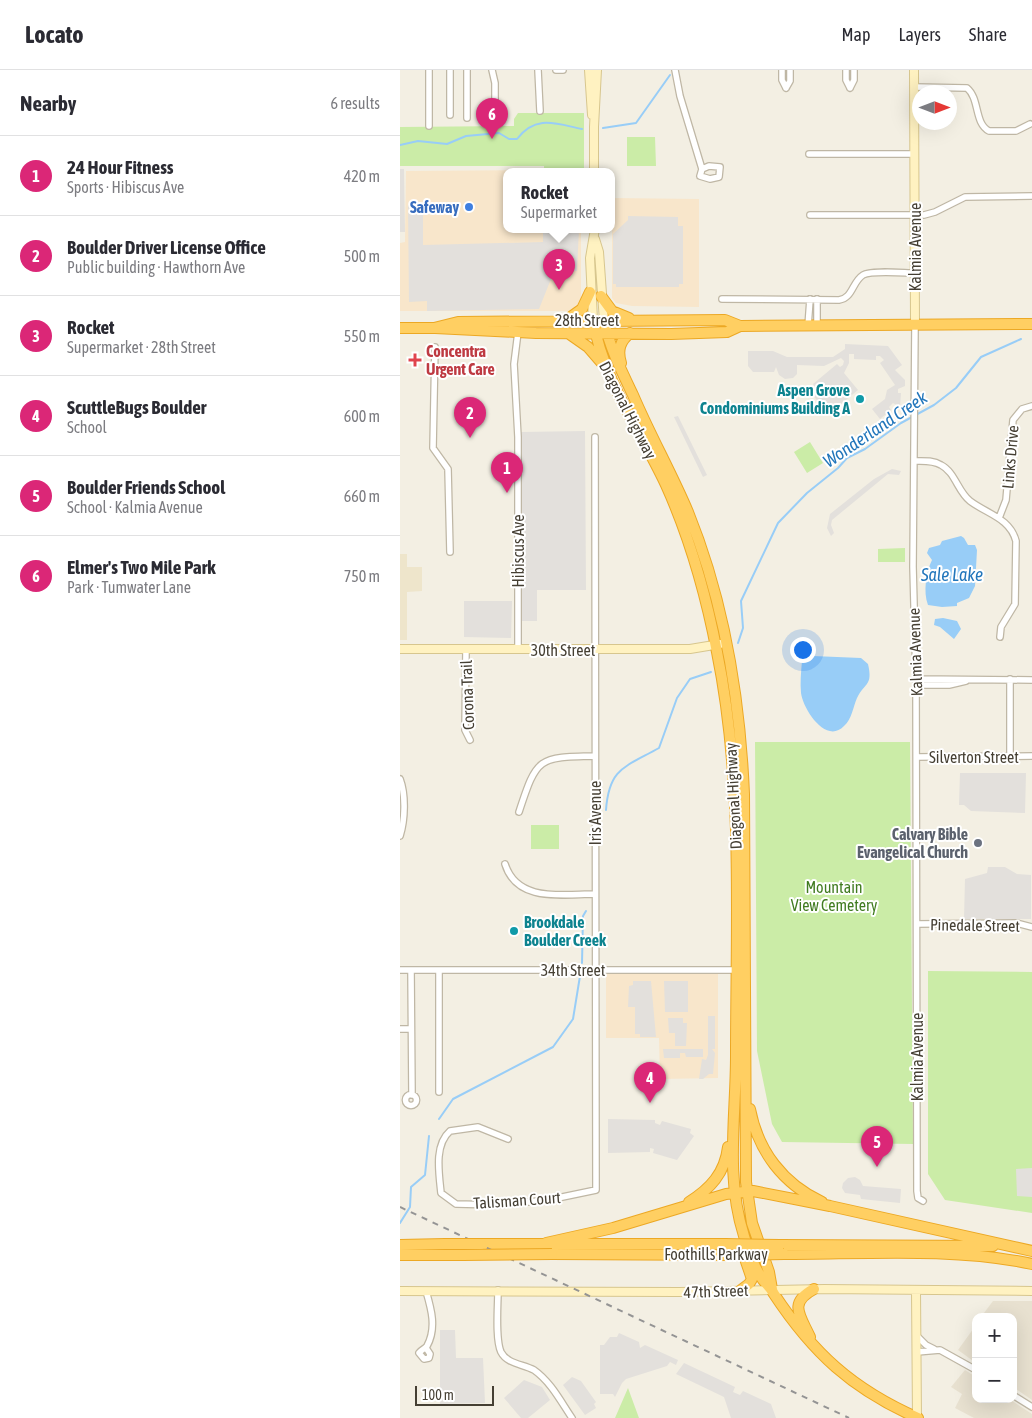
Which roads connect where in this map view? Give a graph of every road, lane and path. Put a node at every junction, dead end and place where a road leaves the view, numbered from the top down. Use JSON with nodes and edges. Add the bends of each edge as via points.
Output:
{"nodes":[{"id":1,"x":429,"y":70,"type":"edge"},
{"id":2,"x":450,"y":70,"type":"edge"},
{"id":3,"x":467,"y":70,"type":"edge"},
{"id":4,"x":492,"y":70,"type":"edge"},
{"id":5,"x":538,"y":70,"type":"edge"},
{"id":6,"x":556,"y":70,"type":"edge"},
{"id":7,"x":563,"y":70,"type":"edge"},
{"id":8,"x":588,"y":70,"type":"edge"},
{"id":9,"x":597,"y":70,"type":"edge"},
{"id":10,"x":675,"y":70,"type":"edge"},
{"id":11,"x":782,"y":70,"type":"edge"},
{"id":12,"x":790,"y":70,"type":"edge"},
{"id":13,"x":846,"y":70,"type":"edge"},
{"id":14,"x":854,"y":70,"type":"edge"},
{"id":15,"x":914,"y":70,"type":"edge"},
{"id":16,"x":914,"y":85,"type":"edge"},
{"id":17,"x":957,"y":88,"type":"edge"},
{"id":18,"x":540,"y":111,"type":"dead end"},
{"id":19,"x":450,"y":115,"type":"dead end"},
{"id":20,"x":495,"y":117,"type":"dead end"},
{"id":21,"x":468,"y":118,"type":"dead end"},
{"id":22,"x":1030,"y":124,"type":"dead end"},
{"id":23,"x":429,"y":126,"type":"dead end"},
{"id":24,"x":594,"y":127,"type":"junction"},
{"id":25,"x":914,"y":130,"type":"edge"},
{"id":26,"x":809,"y":154,"type":"dead end"},
{"id":27,"x":914,"y":154,"type":"junction"},
{"id":28,"x":594,"y":168,"type":"edge"},
{"id":29,"x":702,"y":169,"type":"dead end"},
{"id":30,"x":1032,"y":196,"type":"edge"},
{"id":31,"x":810,"y":215,"type":"dead end"},
{"id":32,"x":915,"y":215,"type":"junction"},
{"id":33,"x":594,"y":233,"type":"edge"},
{"id":34,"x":595,"y":239,"type":"junction"},
{"id":35,"x":915,"y":273,"type":"junction"},
{"id":36,"x":590,"y":292,"type":"junction"},
{"id":37,"x":601,"y":296,"type":"junction"},
{"id":38,"x":814,"y":299,"type":"junction"},
{"id":39,"x":722,"y":300,"type":"dead end"},
{"id":40,"x":565,"y":320,"type":"junction"},
{"id":41,"x":593,"y":320,"type":"junction"},
{"id":42,"x":604,"y":321,"type":"junction"},
{"id":43,"x":640,"y":321,"type":"junction"},
{"id":44,"x":1032,"y":324,"type":"edge"},
{"id":45,"x":914,"y":325,"type":"junction"},
{"id":46,"x":740,"y":326,"type":"junction"},
{"id":47,"x":813,"y":326,"type":"junction"},
{"id":48,"x":400,"y":328,"type":"edge"},
{"id":49,"x":434,"y":328,"type":"junction"},
{"id":50,"x":518,"y":332,"type":"junction"},
{"id":51,"x":568,"y":333,"type":"junction"},
{"id":52,"x":595,"y":333,"type":"junction"},
{"id":53,"x":607,"y":333,"type":"junction"},
{"id":54,"x":630,"y":333,"type":"junction"},
{"id":55,"x":435,"y":347,"type":"dead end"},
{"id":56,"x":606,"y":368,"type":"junction"},
{"id":57,"x":632,"y":395,"type":"junction"},
{"id":58,"x":1032,"y":406,"type":"edge"},
{"id":59,"x":595,"y":437,"type":"dead end"},
{"id":60,"x":914,"y":461,"type":"junction"},
{"id":61,"x":999,"y":518,"type":"junction"},
{"id":62,"x":450,"y":552,"type":"dead end"},
{"id":63,"x":1000,"y":637,"type":"dead end"},
{"id":64,"x":721,"y":644,"type":"junction"},
{"id":65,"x":400,"y":649,"type":"edge"},
{"id":66,"x":466,"y":649,"type":"junction"},
{"id":67,"x":518,"y":650,"type":"junction"},
{"id":68,"x":594,"y":650,"type":"junction"},
{"id":69,"x":1010,"y":680,"type":"junction"},
{"id":70,"x":1032,"y":680,"type":"edge"},
{"id":71,"x":916,"y":682,"type":"junction"},
{"id":72,"x":470,"y":740,"type":"dead end"},
{"id":73,"x":595,"y":756,"type":"junction"},
{"id":74,"x":1010,"y":756,"type":"junction"},
{"id":75,"x":1032,"y":756,"type":"edge"},
{"id":76,"x":916,"y":757,"type":"junction"},
{"id":77,"x":400,"y":779,"type":"edge"},
{"id":78,"x":519,"y":812,"type":"dead end"},
{"id":79,"x":400,"y":836,"type":"edge"},
{"id":80,"x":505,"y":864,"type":"dead end"},
{"id":81,"x":595,"y":894,"type":"junction"},
{"id":82,"x":917,"y":924,"type":"junction"},
{"id":83,"x":1032,"y":927,"type":"edge"},
{"id":84,"x":400,"y":970,"type":"edge"},
{"id":85,"x":411,"y":970,"type":"junction"},
{"id":86,"x":439,"y":970,"type":"junction"},
{"id":87,"x":596,"y":970,"type":"junction"},
{"id":88,"x":741,"y":970,"type":"junction"},
{"id":89,"x":400,"y":1029,"type":"edge"},
{"id":90,"x":411,"y":1029,"type":"junction"},
{"id":91,"x":736,"y":1070,"type":"junction"},
{"id":92,"x":746,"y":1087,"type":"junction"},
{"id":93,"x":439,"y":1092,"type":"dead end"},
{"id":94,"x":412,"y":1095,"type":"junction"},
{"id":95,"x":403,"y":1100,"type":"edge"},
{"id":96,"x":508,"y":1139,"type":"dead end"},
{"id":97,"x":596,"y":1190,"type":"joint"},
{"id":98,"x":747,"y":1191,"type":"junction"},
{"id":99,"x":734,"y":1192,"type":"junction"},
{"id":100,"x":924,"y":1201,"type":"dead end"},
{"id":101,"x":736,"y":1204,"type":"junction"},
{"id":102,"x":830,"y":1206,"type":"junction"},
{"id":103,"x":674,"y":1209,"type":"junction"},
{"id":104,"x":546,"y":1243,"type":"junction"},
{"id":105,"x":400,"y":1244,"type":"edge"},
{"id":106,"x":782,"y":1250,"type":"junction"},
{"id":107,"x":1028,"y":1250,"type":"edge"},
{"id":108,"x":400,"y":1255,"type":"edge"},
{"id":109,"x":1032,"y":1264,"type":"edge"},
{"id":110,"x":814,"y":1289,"type":"junction"},
{"id":111,"x":498,"y":1290,"type":"junction"},
{"id":112,"x":741,"y":1290,"type":"junction"},
{"id":113,"x":772,"y":1290,"type":"junction"},
{"id":114,"x":400,"y":1291,"type":"edge"},
{"id":115,"x":426,"y":1291,"type":"junction"},
{"id":116,"x":916,"y":1291,"type":"junction"},
{"id":117,"x":1032,"y":1291,"type":"edge"},
{"id":118,"x":917,"y":1336,"type":"junction"},
{"id":119,"x":812,"y":1346,"type":"junction"},
{"id":120,"x":426,"y":1348,"type":"dead end"},
{"id":121,"x":934,"y":1349,"type":"junction"},
{"id":122,"x":917,"y":1352,"type":"junction"},
{"id":123,"x":972,"y":1368,"type":"edge"},
{"id":124,"x":1017,"y":1398,"type":"edge"},
{"id":125,"x":1032,"y":1407,"type":"edge"},
{"id":126,"x":572,"y":1418,"type":"edge"},
{"id":127,"x":917,"y":1418,"type":"edge"}],
"edges":[{"from":1,"to":23,"type":"street"},
{"from":2,"to":19,"type":"street"},
{"from":3,"to":21,"type":"street"},
{"from":4,"to":20,"type":"street"},
{"from":5,"to":18,"type":"street"},
{"from":6,"to":7,"type":"street"},
{"from":8,"to":24,"type":"street"},
{"from":9,"to":24,"type":"street"},
{"from":10,"to":29,"type":"street"},
{"from":11,"to":12,"type":"street","via":[[786,88]]},
{"from":13,"to":14,"type":"street","via":[[850,88]]},
{"from":15,"to":16,"type":"street","name":"Kalmia Avenue"},
{"from":17,"to":22,"type":"street","via":[[967,88],[972,94],[982,126],[988,132],[1016,131]]},
{"from":24,"to":28,"type":"street"},
{"from":25,"to":27,"type":"street","name":"Kalmia Avenue"},
{"from":26,"to":27,"type":"street"},
{"from":27,"to":32,"type":"street","name":"Kalmia Avenue"},
{"from":30,"to":32,"type":"street","via":[[965,197],[935,212]]},
{"from":31,"to":32,"type":"street"},
{"from":32,"to":35,"type":"street","name":"Kalmia Avenue"},
{"from":33,"to":34,"type":"street"},
{"from":34,"to":36,"type":"street","via":[[590,258]]},
{"from":34,"to":37,"type":"street"},
{"from":35,"to":38,"type":"street","via":[[867,273],[860,277],[844,299]]},
{"from":35,"to":45,"type":"street","name":"Kalmia Avenue"},
{"from":36,"to":40,"type":"highway","via":[[582,309]]},
{"from":36,"to":41,"type":"street"},
{"from":37,"to":42,"type":"street"},
{"from":37,"to":43,"type":"highway","via":[[614,313]]},
{"from":38,"to":39,"type":"street"},
{"from":38,"to":47,"type":"street"},
{"from":38,"to":47,"type":"street"},
{"from":40,"to":41,"type":"highway","name":"28th Street"},
{"from":40,"to":49,"type":"highway","name":"28th Street","via":[[458,322]]},
{"from":41,"to":42,"type":"highway","name":"28th Street"},
{"from":41,"to":52,"type":"highway","name":"Diagonal Highway"},
{"from":42,"to":43,"type":"highway","name":"28th Street"},
{"from":42,"to":53,"type":"highway","name":"Diagonal Highway"},
{"from":43,"to":46,"type":"highway","name":"28th Street","via":[[726,320]]},
{"from":44,"to":45,"type":"highway","name":"28th Street"},
{"from":45,"to":47,"type":"highway","name":"28th Street"},
{"from":45,"to":60,"type":"street","name":"Kalmia Avenue"},
{"from":46,"to":47,"type":"highway","name":"28th Street"},
{"from":46,"to":54,"type":"highway","name":"28th Street","via":[[726,332]]},
{"from":48,"to":49,"type":"highway","name":"28th Street"},
{"from":49,"to":50,"type":"highway","name":"28th Street"},
{"from":50,"to":51,"type":"highway","name":"28th Street"},
{"from":50,"to":67,"type":"street","name":"Hibiscus Ave","via":[[514,364],[518,437]]},
{"from":51,"to":52,"type":"highway","name":"28th Street"},
{"from":51,"to":56,"type":"highway","via":[[588,347]]},
{"from":52,"to":53,"type":"highway","name":"28th Street"},
{"from":52,"to":56,"type":"highway","name":"Diagonal Highway"},
{"from":53,"to":54,"type":"highway","name":"28th Street"},
{"from":53,"to":57,"type":"highway","name":"Diagonal Highway"},
{"from":54,"to":57,"type":"highway","via":[[623,339],[619,351]]},
{"from":55,"to":62,"type":"street","via":[[433,448],[448,468]]},
{"from":56,"to":64,"type":"highway","name":"Diagonal Highway","via":[[645,441],[682,525]]},
{"from":57,"to":64,"type":"highway","name":"Diagonal Highway","via":[[697,536],[716,597]]},
{"from":58,"to":61,"type":"street","name":"Links Drive","via":[[1022,409],[1012,422],[1006,500]]},
{"from":59,"to":68,"type":"street","name":"Iris Avenue"},
{"from":60,"to":61,"type":"street","via":[[941,464],[968,499]]},
{"from":60,"to":71,"type":"street","name":"Kalmia Avenue"},
{"from":61,"to":63,"type":"street","via":[[1014,534],[1016,589],[1016,604],[1002,624]]},
{"from":64,"to":68,"type":"street","name":"30th Street","via":[[701,648]]},
{"from":64,"to":88,"type":"highway","name":"Diagonal Highway","via":[[738,716]]},
{"from":65,"to":66,"type":"street","name":"30th Street"},
{"from":66,"to":67,"type":"street","name":"30th Street"},
{"from":66,"to":72,"type":"street","name":"Corona Trail","via":[[465,730]]},
{"from":67,"to":68,"type":"street","name":"30th Street"},
{"from":68,"to":73,"type":"street","name":"Iris Avenue"},
{"from":69,"to":70,"type":"street"},
{"from":69,"to":71,"type":"street"},
{"from":69,"to":74,"type":"street"},
{"from":71,"to":76,"type":"street","name":"Kalmia Avenue"},
{"from":73,"to":78,"type":"street","via":[[554,757],[540,765],[530,778]]},
{"from":73,"to":81,"type":"street","name":"Iris Avenue"},
{"from":74,"to":75,"type":"street","name":"Silverton Street"},
{"from":74,"to":76,"type":"street","name":"Silverton Street"},
{"from":76,"to":82,"type":"street","name":"Kalmia Avenue"},
{"from":77,"to":79,"type":"street","via":[[403,826]]},
{"from":80,"to":81,"type":"street","via":[[512,880],[531,892]]},
{"from":81,"to":87,"type":"street","name":"Iris Avenue"},
{"from":82,"to":83,"type":"street","name":"Pinedale Street","via":[[1013,923]]},
{"from":82,"to":100,"type":"street","name":"Kalmia Avenue","via":[[917,1191],[918,1198]]},
{"from":84,"to":85,"type":"street","name":"34th Street"},
{"from":85,"to":86,"type":"street","name":"34th Street"},
{"from":85,"to":90,"type":"street"},
{"from":86,"to":87,"type":"street","name":"34th Street"},
{"from":86,"to":93,"type":"street"},
{"from":87,"to":88,"type":"street","name":"34th Street"},
{"from":87,"to":97,"type":"street","name":"Iris Avenue"},
{"from":88,"to":91,"type":"highway","name":"Diagonal Highway"},
{"from":88,"to":92,"type":"highway","name":"Diagonal Highway"},
{"from":89,"to":90,"type":"street"},
{"from":90,"to":94,"type":"street"},
{"from":91,"to":99,"type":"highway","name":"Diagonal Highway"},
{"from":91,"to":103,"type":"highway","via":[[732,1085],[728,1151],[722,1170],[705,1191]]},
{"from":92,"to":98,"type":"highway","name":"Diagonal Highway"},
{"from":92,"to":102,"type":"highway","via":[[755,1132],[772,1163],[798,1188]]},
{"from":94,"to":95,"type":"street"},
{"from":94,"to":95,"type":"street","via":[[416,1099],[415,1104],[410,1106]]},
{"from":96,"to":97,"type":"street","name":"Talisman Court","via":[[478,1127],[449,1128],[441,1142],[440,1193],[456,1204],[498,1205],[548,1200]]},
{"from":98,"to":99,"type":"highway"},
{"from":98,"to":102,"type":"highway"},
{"from":98,"to":113,"type":"highway","name":"Diagonal Highway","via":[[752,1223]]},
{"from":99,"to":101,"type":"highway","name":"Diagonal Highway"},
{"from":99,"to":103,"type":"highway"},
{"from":101,"to":112,"type":"highway","via":[[735,1225],[752,1279]]},
{"from":101,"to":113,"type":"highway","name":"Diagonal Highway","via":[[744,1236],[760,1276]]},
{"from":102,"to":107,"type":"highway"},
{"from":103,"to":104,"type":"highway","via":[[592,1234]]},
{"from":104,"to":105,"type":"highway","name":"Foothills Parkway","bridge":true},
{"from":104,"to":106,"type":"highway","name":"Foothills Parkway","bridge":true,"via":[[725,1244]]},
{"from":106,"to":107,"type":"highway","name":"Foothills Parkway","via":[[980,1245]]},
{"from":106,"to":108,"type":"highway","name":"Foothills Parkway","bridge":true,"via":[[729,1255]]},
{"from":106,"to":109,"type":"highway","name":"Foothills Parkway","via":[[960,1255]]},
{"from":110,"to":113,"type":"street","name":"47th Street"},
{"from":110,"to":116,"type":"street","name":"47th Street"},
{"from":110,"to":119,"type":"highway","via":[[802,1295],[797,1303]]},
{"from":111,"to":112,"type":"street","name":"47th Street"},
{"from":111,"to":115,"type":"street","name":"47th Street"},
{"from":111,"to":126,"type":"street","via":[[502,1354],[540,1375]]},
{"from":112,"to":113,"type":"street","name":"47th Street"},
{"from":113,"to":119,"type":"highway","name":"Diagonal Highway"},
{"from":114,"to":115,"type":"street","name":"47th Street"},
{"from":115,"to":120,"type":"street","via":[[432,1313],[432,1333]]},
{"from":116,"to":117,"type":"street","name":"47th Street"},
{"from":116,"to":118,"type":"street"},
{"from":118,"to":121,"type":"street"},
{"from":118,"to":122,"type":"street"},
{"from":119,"to":127,"type":"highway","name":"Diagonal Highway","via":[[863,1389]]},
{"from":121,"to":122,"type":"street"},
{"from":121,"to":123,"type":"street","via":[[946,1352]]},
{"from":122,"to":127,"type":"street"},
{"from":124,"to":125,"type":"street"}]}
